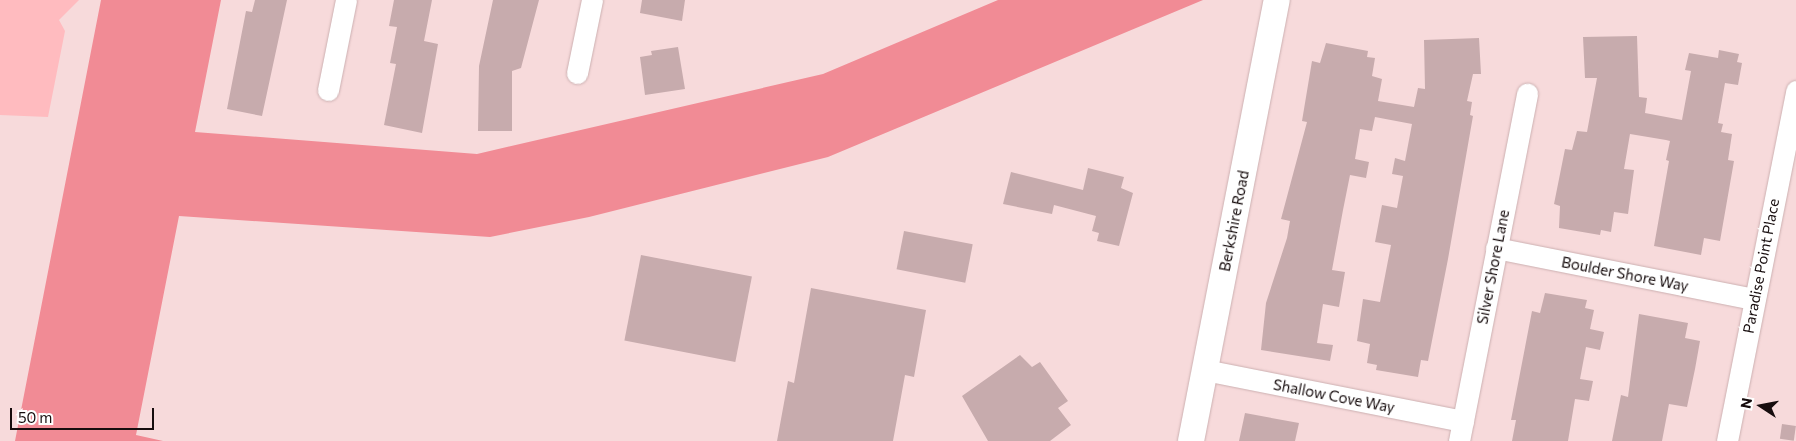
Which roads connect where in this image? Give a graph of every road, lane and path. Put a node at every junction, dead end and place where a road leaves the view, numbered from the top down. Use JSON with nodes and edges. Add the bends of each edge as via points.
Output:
{"nodes":[{"id":1,"x":346,"y":0,"type":"edge"},
{"id":2,"x":592,"y":0,"type":"edge"},
{"id":3,"x":1277,"y":0,"type":"edge"},
{"id":4,"x":578,"y":73,"type":"dead end"},
{"id":5,"x":328,"y":90,"type":"dead end"},
{"id":6,"x":1796,"y":91,"type":"edge"},
{"id":7,"x":1527,"y":94,"type":"dead end"},
{"id":8,"x":1496,"y":248,"type":"junction"},
{"id":9,"x":1754,"y":299,"type":"junction"},
{"id":10,"x":1205,"y":370,"type":"junction"},
{"id":11,"x":1461,"y":431,"type":"edge"},
{"id":12,"x":1191,"y":441,"type":"edge"},
{"id":13,"x":1726,"y":441,"type":"edge"}],
"edges":[{"from":1,"to":5,"type":"street"},
{"from":2,"to":4,"type":"street"},
{"from":3,"to":10,"type":"street","name":"Berkshire Road"},
{"from":6,"to":9,"type":"street","name":"Paradise Point Place"},
{"from":7,"to":8,"type":"street","name":"Silver Shore Lane"},
{"from":8,"to":9,"type":"street","name":"Boulder Shore Way"},
{"from":8,"to":11,"type":"street","name":"Silver Shore Lane"},
{"from":9,"to":13,"type":"street","name":"Paradise Point Place"},
{"from":10,"to":11,"type":"street","name":"Shallow Cove Way"},
{"from":10,"to":12,"type":"street","name":"Berkshire Road"}]}
